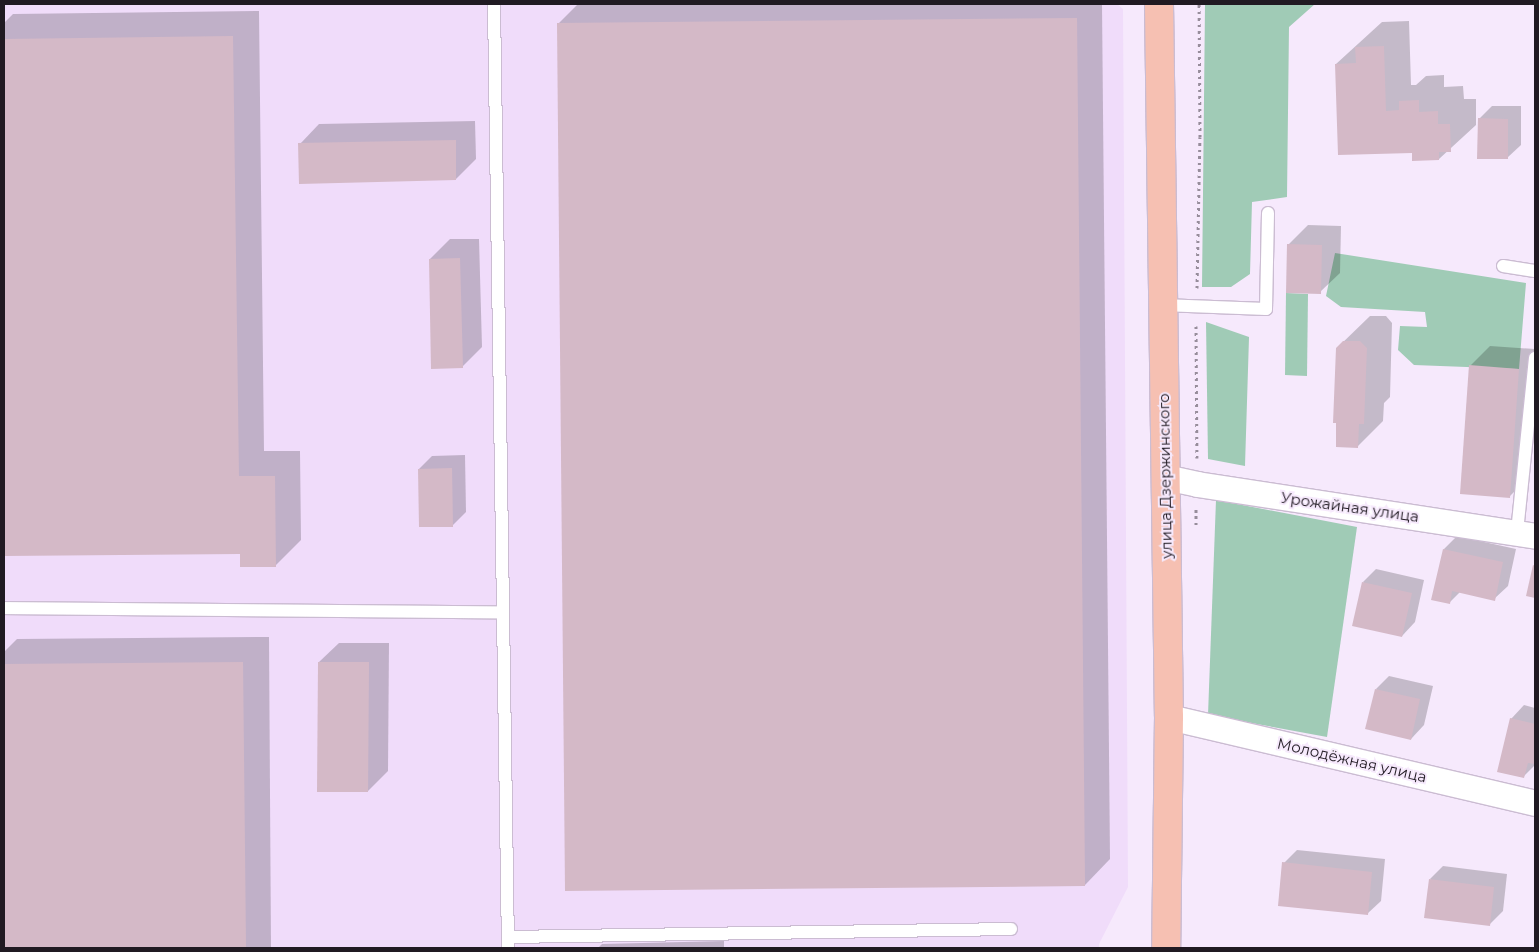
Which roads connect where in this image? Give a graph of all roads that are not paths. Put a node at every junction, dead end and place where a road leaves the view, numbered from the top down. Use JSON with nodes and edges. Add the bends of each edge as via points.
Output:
{"nodes":[{"id":1,"x":494,"y":4,"type":"edge"},
{"id":2,"x":1159,"y":4,"type":"edge"},
{"id":3,"x":1268,"y":213,"type":"dead end"},
{"id":4,"x":1503,"y":266,"type":"dead end"},
{"id":5,"x":1535,"y":271,"type":"edge"},
{"id":6,"x":1162,"y":305,"type":"junction"},
{"id":7,"x":1535,"y":358,"type":"edge"},
{"id":8,"x":1165,"y":477,"type":"junction"},
{"id":9,"x":1526,"y":534,"type":"edge"},
{"id":10,"x":4,"y":608,"type":"edge"},
{"id":11,"x":504,"y":612,"type":"junction"},
{"id":12,"x":1169,"y":716,"type":"junction"},
{"id":13,"x":1535,"y":803,"type":"edge"},
{"id":14,"x":1011,"y":929,"type":"dead end"},
{"id":15,"x":508,"y":943,"type":"edge"},
{"id":16,"x":1166,"y":948,"type":"edge"}],
"edges":[{"from":1,"to":11,"type":"lane"},
{"from":2,"to":6,"type":"highway","name":"улица Дзержинского"},
{"from":3,"to":6,"type":"lane","via":[[1266,309]]},
{"from":4,"to":5,"type":"lane"},
{"from":6,"to":8,"type":"highway","name":"улица Дзержинского"},
{"from":7,"to":9,"type":"lane"},
{"from":8,"to":9,"type":"street","name":"Урожайная улица"},
{"from":8,"to":12,"type":"highway","name":"улица Дзержинского"},
{"from":10,"to":11,"type":"lane"},
{"from":11,"to":15,"type":"lane"},
{"from":12,"to":13,"type":"street","name":"Молодёжная улица"},
{"from":12,"to":16,"type":"highway","name":"улица Дзержинского"},
{"from":14,"to":15,"type":"lane"}]}
